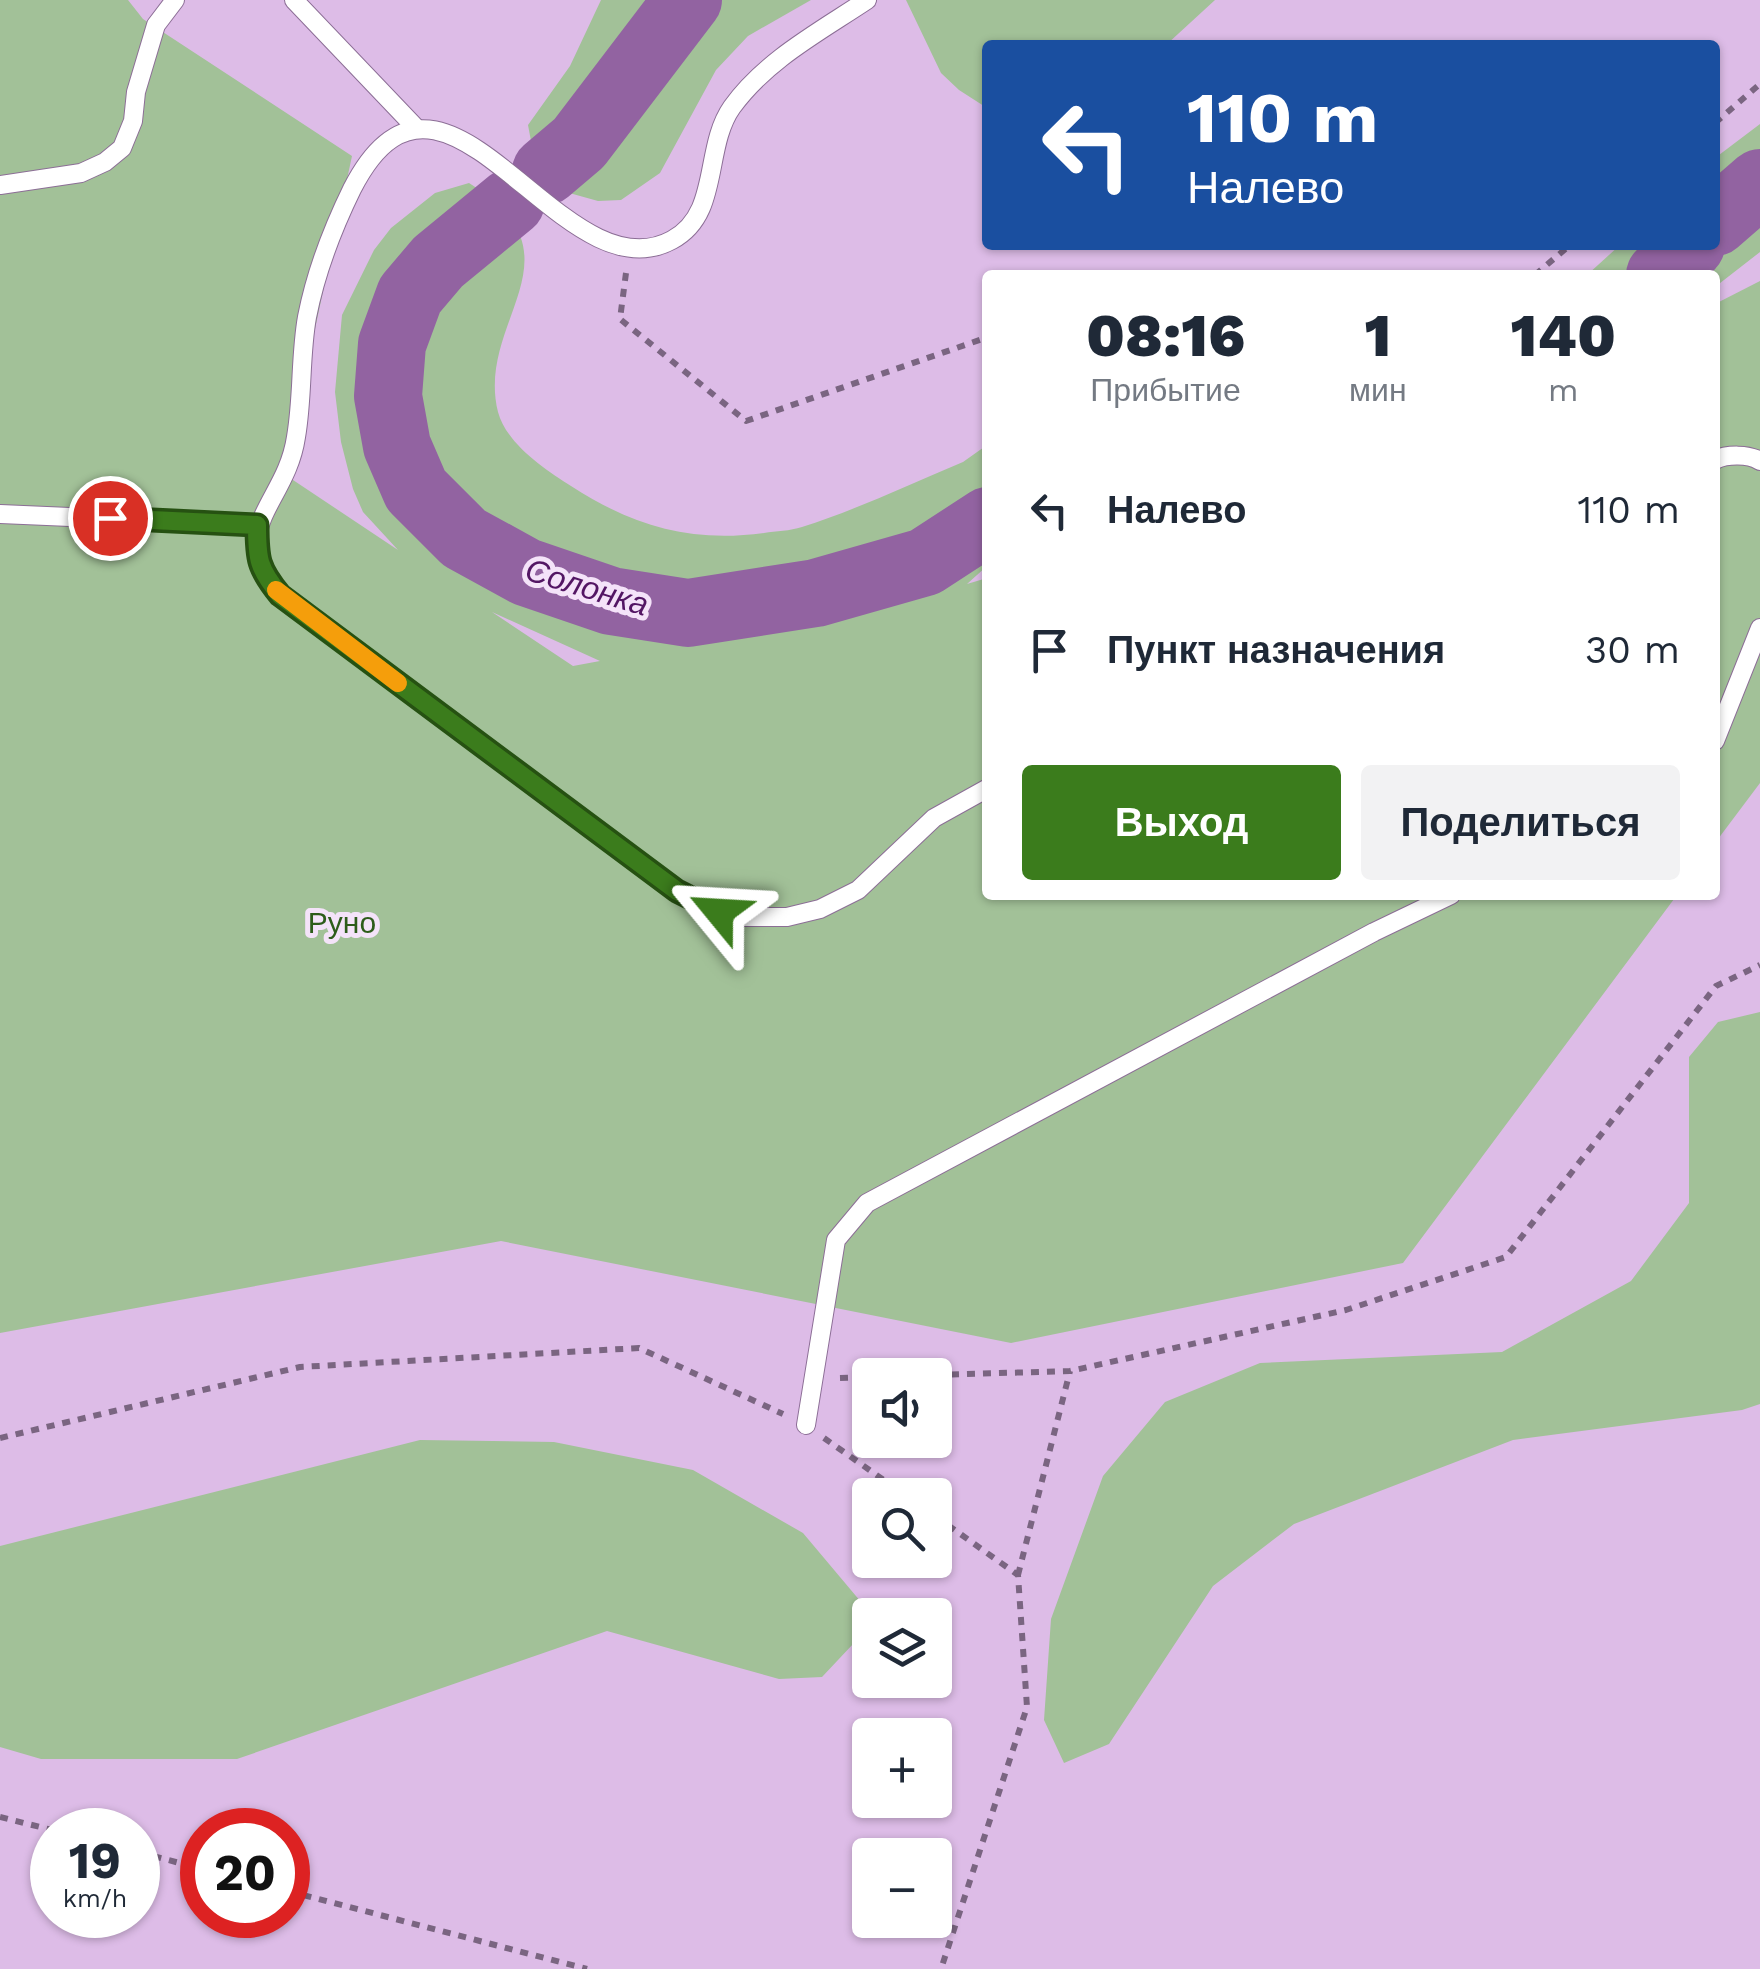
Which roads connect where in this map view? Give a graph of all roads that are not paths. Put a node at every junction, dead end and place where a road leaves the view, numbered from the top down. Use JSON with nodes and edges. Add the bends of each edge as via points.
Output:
{"nodes":[{"id":1,"x":294,"y":0,"type":"edge"},
{"id":2,"x":867,"y":0,"type":"edge"},
{"id":3,"x":169,"y":2,"type":"edge"},
{"id":4,"x":417,"y":129,"type":"junction"},
{"id":5,"x":0,"y":185,"type":"edge"},
{"id":6,"x":1720,"y":458,"type":"edge"},
{"id":7,"x":1760,"y":461,"type":"edge"},
{"id":8,"x":0,"y":514,"type":"edge"},
{"id":9,"x":257,"y":525,"type":"junction"},
{"id":10,"x":1760,"y":628,"type":"edge"},
{"id":11,"x":1720,"y":728,"type":"edge"},
{"id":12,"x":982,"y":791,"type":"edge"},
{"id":13,"x":1441,"y":900,"type":"edge"},
{"id":14,"x":806,"y":1425,"type":"road end"}],
"edges":[{"from":1,"to":4,"type":"lane"},
{"from":2,"to":4,"type":"lane","via":[[756,76],[729,112],[714,148],[702,208],[673,240],[651,249],[599,241],[479,150],[444,132]]},
{"from":3,"to":5,"type":"lane","via":[[156,25],[122,148],[81,173]]},
{"from":4,"to":9,"type":"lane","via":[[376,149],[327,238],[307,318],[296,439],[288,470]]},
{"from":6,"to":7,"type":"lane"},
{"from":8,"to":9,"type":"lane"},
{"from":9,"to":12,"type":"lane","via":[[257,558],[280,595],[677,891],[719,912],[787,918],[820,910],[858,890],[934,818]]},
{"from":10,"to":11,"type":"lane"},
{"from":13,"to":14,"type":"lane","via":[[867,1202],[836,1240]]}]}
